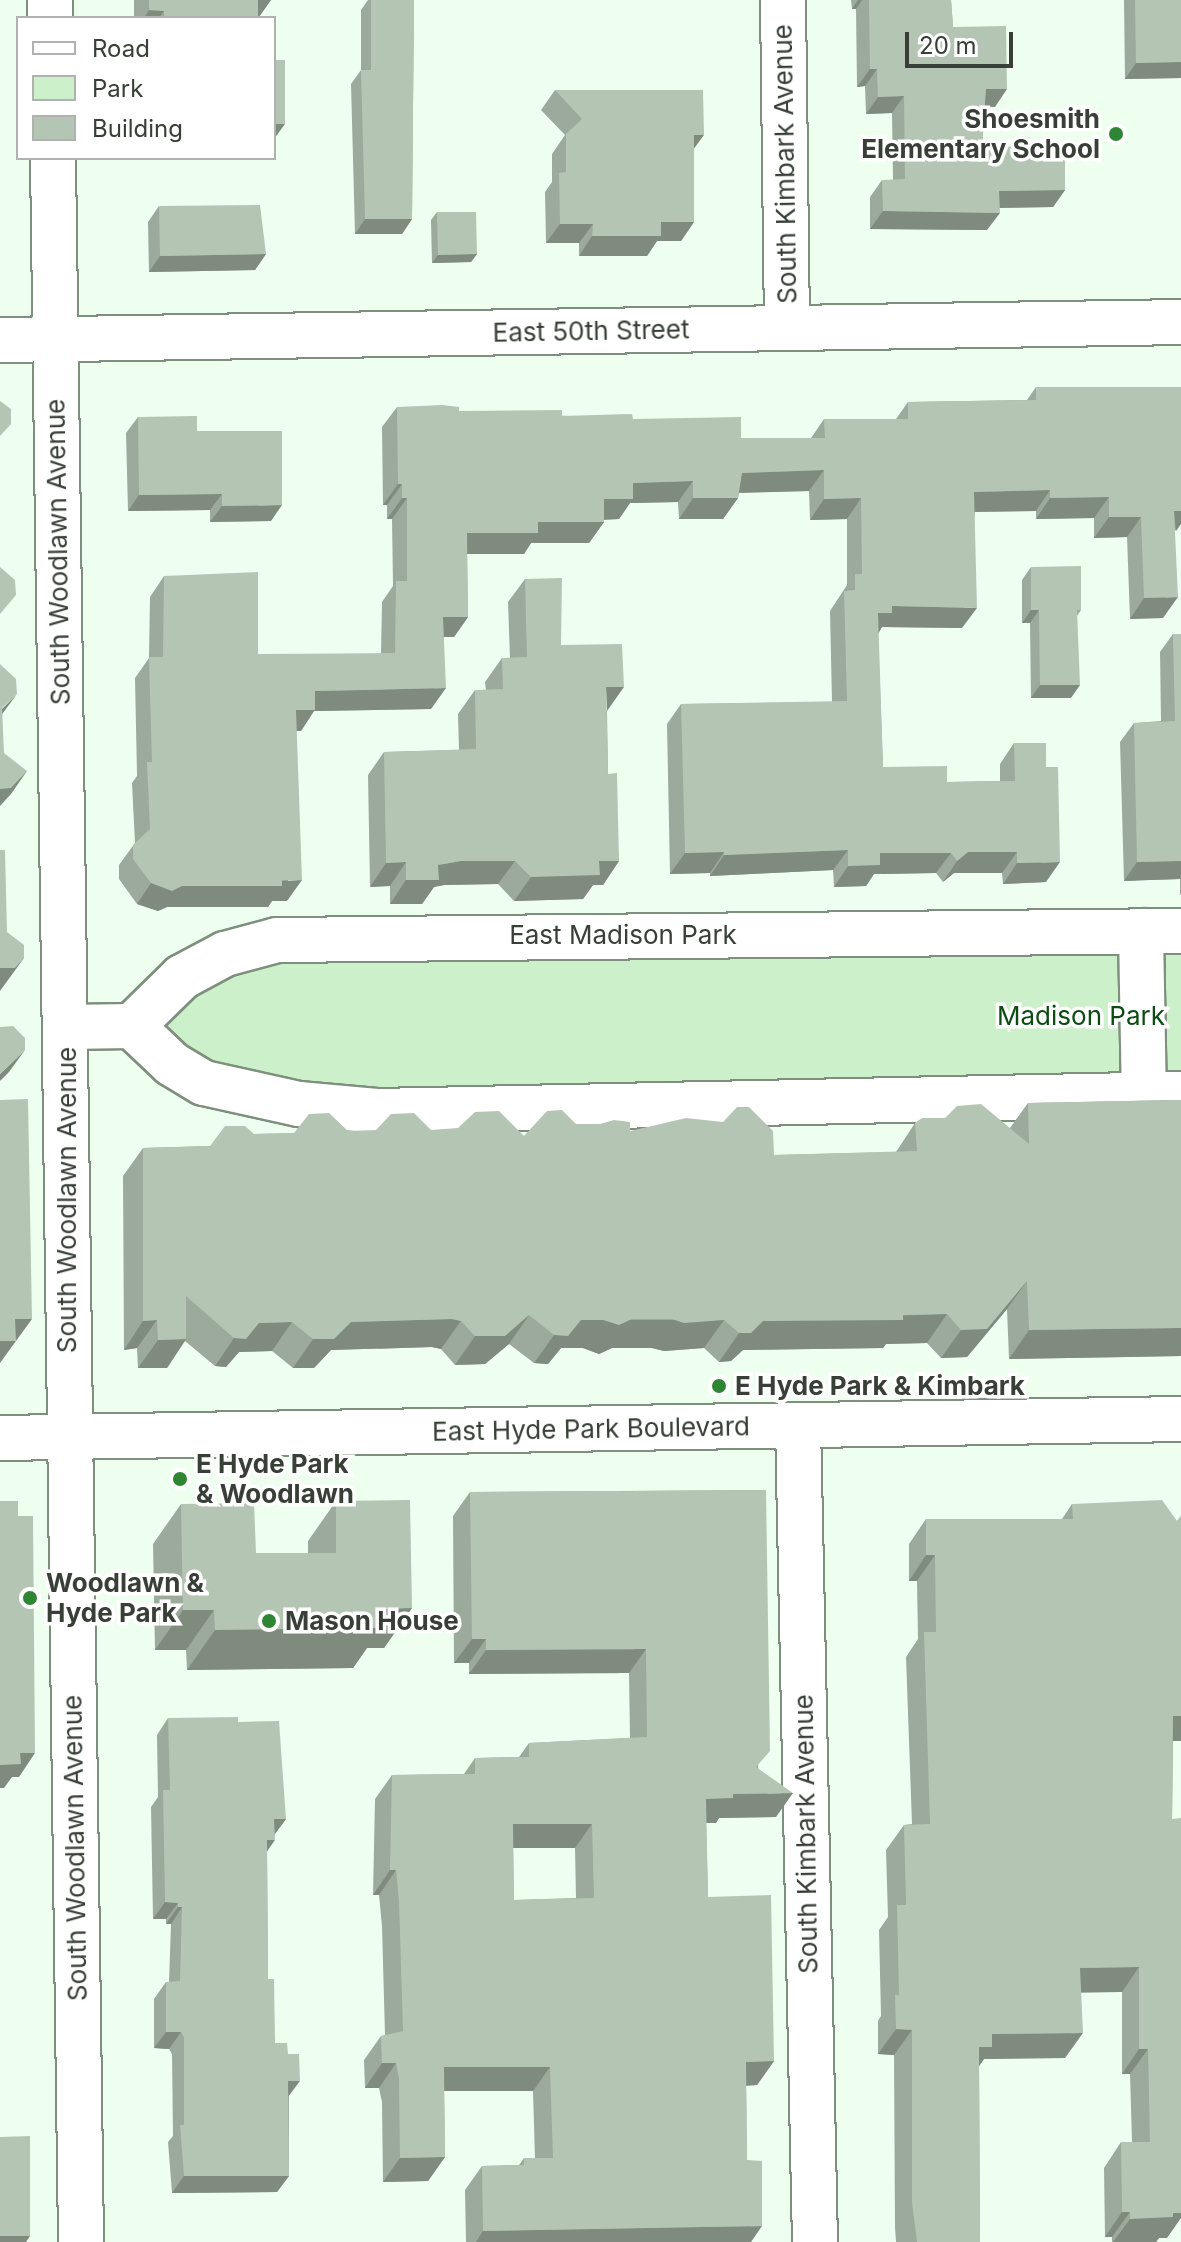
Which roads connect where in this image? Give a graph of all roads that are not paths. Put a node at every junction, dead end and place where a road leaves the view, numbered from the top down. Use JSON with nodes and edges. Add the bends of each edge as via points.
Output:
{"nodes":[{"id":1,"x":783,"y":0,"type":"edge"},
{"id":2,"x":53,"y":160,"type":"edge"},
{"id":3,"x":1181,"y":322,"type":"edge"},
{"id":4,"x":787,"y":328,"type":"junction"},
{"id":5,"x":55,"y":339,"type":"junction"},
{"id":6,"x":0,"y":340,"type":"edge"},
{"id":7,"x":1161,"y":931,"type":"edge"},
{"id":8,"x":132,"y":1026,"type":"junction"},
{"id":9,"x":66,"y":1027,"type":"junction"},
{"id":10,"x":1163,"y":1094,"type":"edge"},
{"id":11,"x":1181,"y":1419,"type":"edge"},
{"id":12,"x":798,"y":1425,"type":"junction"},
{"id":13,"x":69,"y":1437,"type":"junction"},
{"id":14,"x":0,"y":1438,"type":"edge"},
{"id":15,"x":81,"y":2242,"type":"edge"},
{"id":16,"x":815,"y":2242,"type":"edge"}],
"edges":[{"from":1,"to":4,"type":"street","name":"South Kimbark Avenue"},
{"from":2,"to":5,"type":"street","name":"South Woodlawn Avenue"},
{"from":3,"to":4,"type":"street","name":"East 50th Street"},
{"from":4,"to":5,"type":"street","name":"East 50th Street"},
{"from":5,"to":6,"type":"street","name":"East 50th Street"},
{"from":5,"to":9,"type":"street","name":"South Woodlawn Avenue"},
{"from":7,"to":8,"type":"street","name":"East Madison Park","via":[[277,940],[225,954],[182,977]]},
{"from":7,"to":10,"type":"street","name":"East Madison Park"},
{"from":8,"to":9,"type":"street"},
{"from":8,"to":10,"type":"street","name":"East Madison Park","via":[[172,1064],[204,1083],[299,1104],[377,1111]]},
{"from":9,"to":13,"type":"street","name":"South Woodlawn Avenue"},
{"from":11,"to":12,"type":"street","name":"East Hyde Park Boulevard"},
{"from":12,"to":13,"type":"street","name":"East Hyde Park Boulevard"},
{"from":12,"to":16,"type":"street","name":"South Kimbark Avenue"},
{"from":13,"to":14,"type":"street","name":"East Hyde Park Boulevard"},
{"from":13,"to":15,"type":"street","name":"South Woodlawn Avenue"}]}
